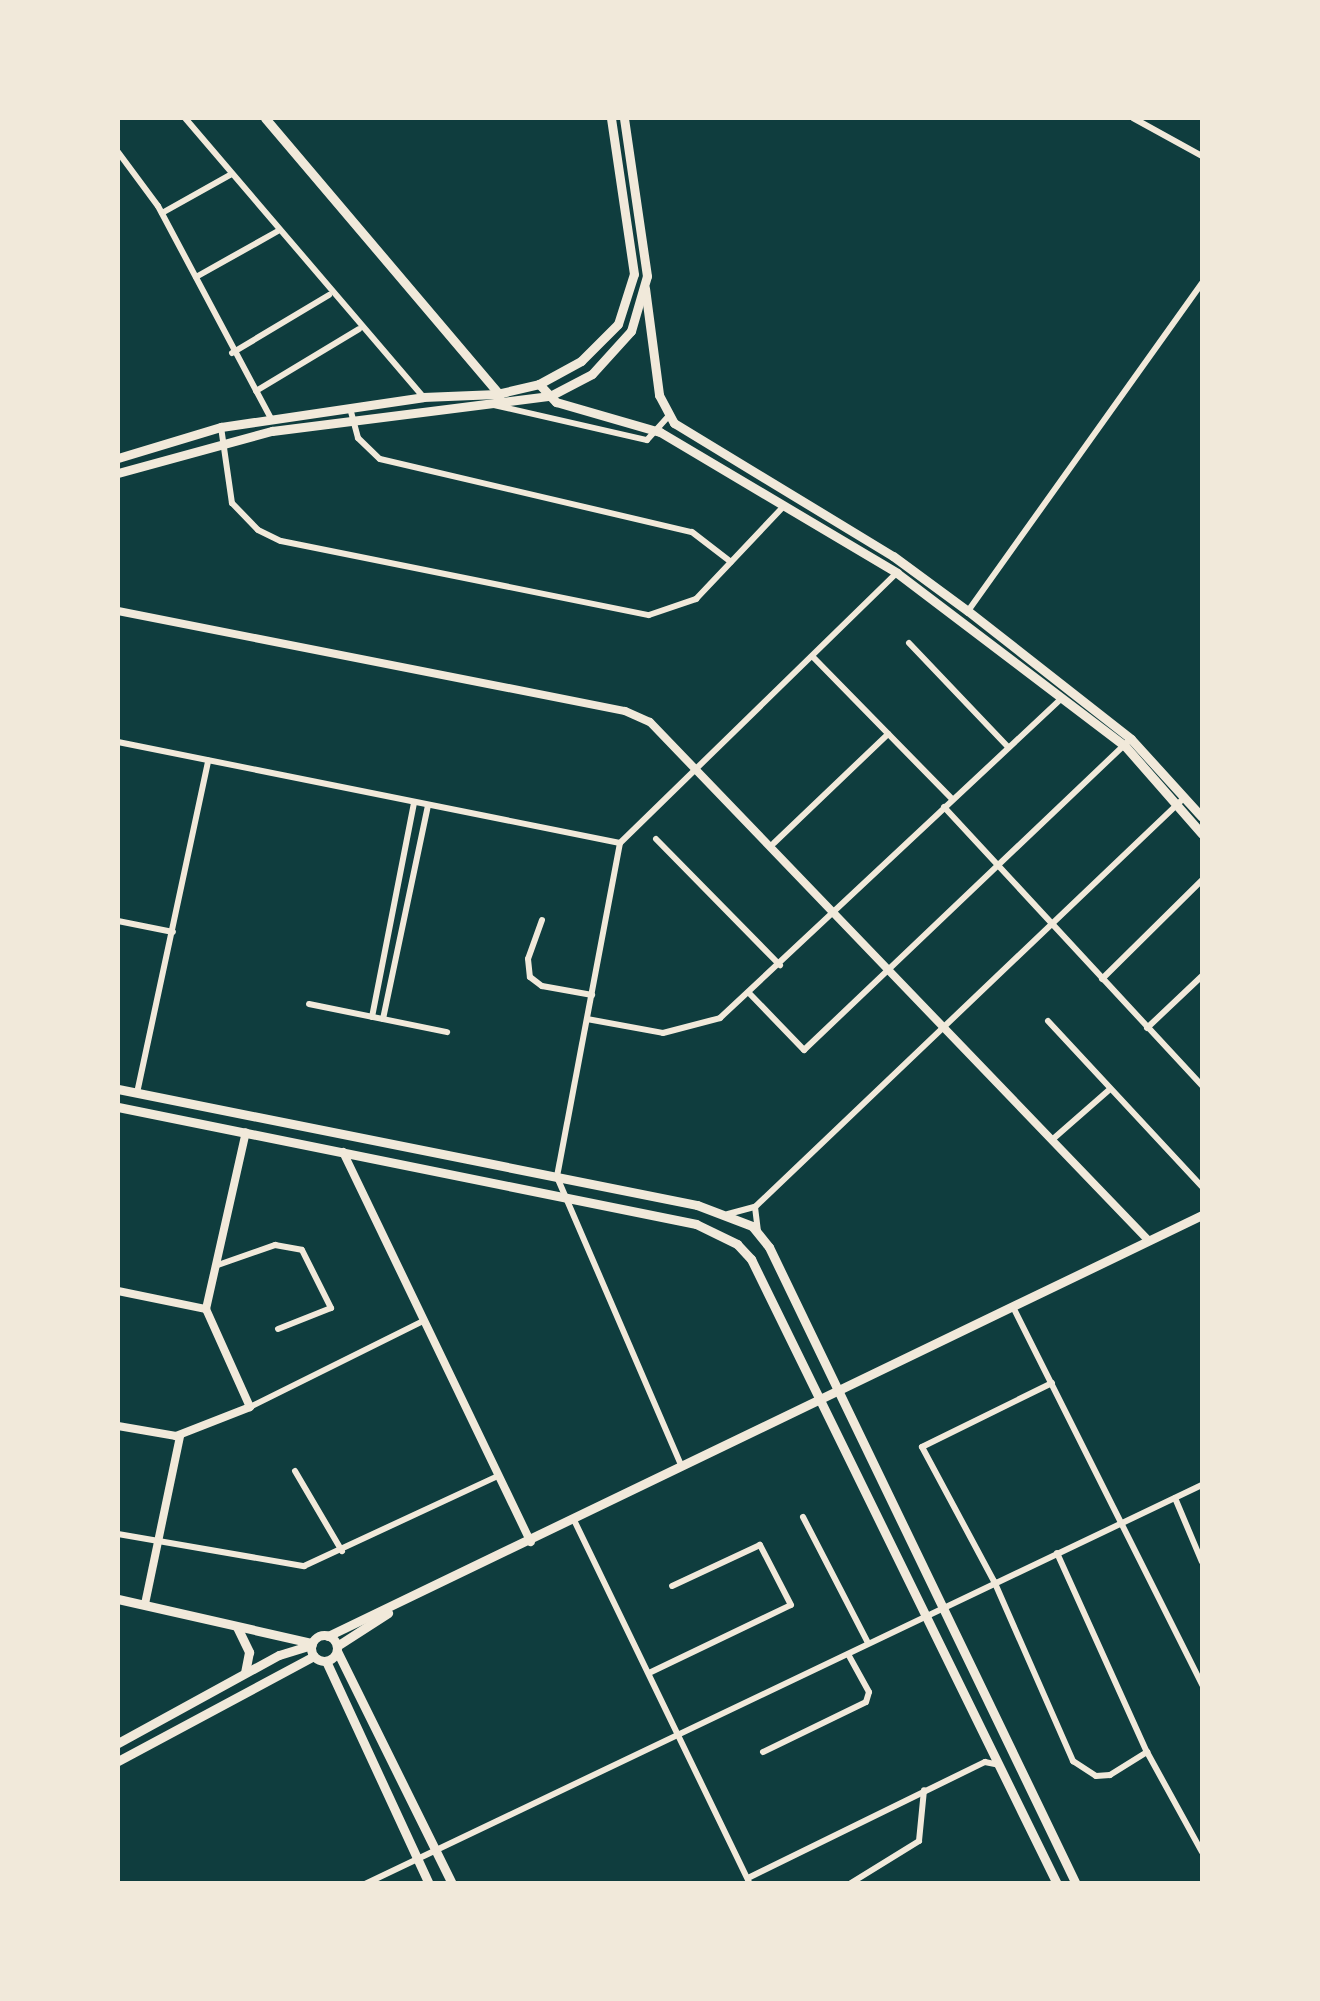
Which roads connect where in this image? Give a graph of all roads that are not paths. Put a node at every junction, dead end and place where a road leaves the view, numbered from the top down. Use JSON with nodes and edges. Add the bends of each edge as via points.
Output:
{"nodes":[{"id":1,"x":185,"y":118,"type":"edge"},
{"id":2,"x":265,"y":118,"type":"edge"},
{"id":3,"x":611,"y":118,"type":"edge"},
{"id":4,"x":624,"y":118,"type":"edge"},
{"id":5,"x":1133,"y":118,"type":"edge"},
{"id":6,"x":118,"y":152,"type":"edge"},
{"id":7,"x":1202,"y":156,"type":"edge"},
{"id":8,"x":230,"y":175,"type":"junction"},
{"id":9,"x":162,"y":213,"type":"junction"},
{"id":10,"x":278,"y":231,"type":"junction"},
{"id":11,"x":196,"y":277,"type":"junction"},
{"id":12,"x":1202,"y":284,"type":"edge"},
{"id":13,"x":645,"y":288,"type":"junction"},
{"id":14,"x":330,"y":295,"type":"junction"},
{"id":15,"x":359,"y":328,"type":"junction"},
{"id":16,"x":232,"y":353,"type":"junction"},
{"id":17,"x":539,"y":384,"type":"junction"},
{"id":18,"x":256,"y":391,"type":"junction"},
{"id":19,"x":497,"y":394,"type":"junction"},
{"id":20,"x":550,"y":396,"type":"junction"},
{"id":21,"x":422,"y":397,"type":"junction"},
{"id":22,"x":510,"y":403,"type":"junction"},
{"id":23,"x":492,"y":405,"type":"junction"},
{"id":24,"x":350,"y":408,"type":"junction"},
{"id":25,"x":668,"y":417,"type":"junction"},
{"id":26,"x":272,"y":420,"type":"junction"},
{"id":27,"x":351,"y":420,"type":"junction"},
{"id":28,"x":221,"y":427,"type":"junction"},
{"id":29,"x":660,"y":432,"type":"junction"},
{"id":30,"x":223,"y":440,"type":"junction"},
{"id":31,"x":118,"y":458,"type":"edge"},
{"id":32,"x":118,"y":473,"type":"edge"},
{"id":33,"x":784,"y":505,"type":"junction"},
{"id":34,"x":732,"y":562,"type":"junction"},
{"id":35,"x":897,"y":573,"type":"junction"},
{"id":36,"x":118,"y":611,"type":"edge"},
{"id":37,"x":968,"y":612,"type":"junction"},
{"id":38,"x":910,"y":644,"type":"dead end"},
{"id":39,"x":813,"y":658,"type":"junction"},
{"id":40,"x":1062,"y":699,"type":"junction"},
{"id":41,"x":888,"y":734,"type":"junction"},
{"id":42,"x":118,"y":742,"type":"edge"},
{"id":43,"x":1128,"y":742,"type":"junction"},
{"id":44,"x":1008,"y":748,"type":"junction"},
{"id":45,"x":208,"y":761,"type":"junction"},
{"id":46,"x":699,"y":768,"type":"junction"},
{"id":47,"x":952,"y":799,"type":"junction"},
{"id":48,"x":1181,"y":801,"type":"junction"},
{"id":49,"x":414,"y":803,"type":"junction"},
{"id":50,"x":428,"y":806,"type":"junction"},
{"id":51,"x":944,"y":808,"type":"junction"},
{"id":52,"x":1202,"y":817,"type":"edge"},
{"id":53,"x":1202,"y":834,"type":"edge"},
{"id":54,"x":656,"y":839,"type":"dead end"},
{"id":55,"x":774,"y":843,"type":"junction"},
{"id":56,"x":620,"y":844,"type":"junction"},
{"id":57,"x":998,"y":866,"type":"junction"},
{"id":58,"x":1202,"y":880,"type":"edge"},
{"id":59,"x":837,"y":912,"type":"junction"},
{"id":60,"x":542,"y":920,"type":"dead end"},
{"id":61,"x":118,"y":921,"type":"edge"},
{"id":62,"x":1051,"y":925,"type":"junction"},
{"id":63,"x":173,"y":932,"type":"junction"},
{"id":64,"x":780,"y":965,"type":"junction"},
{"id":65,"x":892,"y":968,"type":"junction"},
{"id":66,"x":1202,"y":976,"type":"edge"},
{"id":67,"x":1102,"y":979,"type":"junction"},
{"id":68,"x":750,"y":994,"type":"junction"},
{"id":69,"x":592,"y":995,"type":"junction"},
{"id":70,"x":309,"y":1004,"type":"dead end"},
{"id":71,"x":372,"y":1016,"type":"junction"},
{"id":72,"x":587,"y":1018,"type":"junction"},
{"id":73,"x":384,"y":1019,"type":"junction"},
{"id":74,"x":1048,"y":1022,"type":"dead end"},
{"id":75,"x":946,"y":1025,"type":"junction"},
{"id":76,"x":1148,"y":1028,"type":"junction"},
{"id":77,"x":447,"y":1032,"type":"dead end"},
{"id":78,"x":1202,"y":1070,"type":"edge"},
{"id":79,"x":1194,"y":1077,"type":"junction"},
{"id":80,"x":1202,"y":1086,"type":"edge"},
{"id":81,"x":118,"y":1089,"type":"edge"},
{"id":82,"x":1109,"y":1090,"type":"junction"},
{"id":83,"x":137,"y":1093,"type":"junction"},
{"id":84,"x":118,"y":1107,"type":"edge"},
{"id":85,"x":246,"y":1132,"type":"junction"},
{"id":86,"x":1054,"y":1139,"type":"junction"},
{"id":87,"x":343,"y":1152,"type":"junction"},
{"id":88,"x":557,"y":1177,"type":"junction"},
{"id":89,"x":1202,"y":1188,"type":"edge"},
{"id":90,"x":560,"y":1196,"type":"junction"},
{"id":91,"x":755,"y":1207,"type":"junction"},
{"id":92,"x":728,"y":1214,"type":"junction"},
{"id":93,"x":1202,"y":1216,"type":"edge"},
{"id":94,"x":758,"y":1233,"type":"junction"},
{"id":95,"x":1149,"y":1240,"type":"junction"},
{"id":96,"x":215,"y":1266,"type":"junction"},
{"id":97,"x":118,"y":1291,"type":"edge"},
{"id":98,"x":1013,"y":1306,"type":"junction"},
{"id":99,"x":206,"y":1309,"type":"junction"},
{"id":100,"x":424,"y":1320,"type":"junction"},
{"id":101,"x":278,"y":1329,"type":"dead end"},
{"id":102,"x":1052,"y":1383,"type":"junction"},
{"id":103,"x":839,"y":1391,"type":"junction"},
{"id":104,"x":821,"y":1401,"type":"junction"},
{"id":105,"x":250,"y":1407,"type":"junction"},
{"id":106,"x":118,"y":1426,"type":"edge"},
{"id":107,"x":180,"y":1436,"type":"junction"},
{"id":108,"x":682,"y":1468,"type":"junction"},
{"id":109,"x":296,"y":1470,"type":"dead end"},
{"id":110,"x":498,"y":1476,"type":"junction"},
{"id":111,"x":1202,"y":1485,"type":"edge"},
{"id":112,"x":1175,"y":1498,"type":"junction"},
{"id":113,"x":804,"y":1517,"type":"dead end"},
{"id":114,"x":574,"y":1520,"type":"junction"},
{"id":115,"x":1124,"y":1521,"type":"junction"},
{"id":116,"x":118,"y":1534,"type":"edge"},
{"id":117,"x":158,"y":1542,"type":"junction"},
{"id":118,"x":530,"y":1542,"type":"junction"},
{"id":119,"x":342,"y":1551,"type":"junction"},
{"id":120,"x":1056,"y":1552,"type":"junction"},
{"id":121,"x":1202,"y":1562,"type":"edge"},
{"id":122,"x":994,"y":1581,"type":"junction"},
{"id":123,"x":672,"y":1586,"type":"dead end"},
{"id":124,"x":118,"y":1599,"type":"edge"},
{"id":125,"x":145,"y":1604,"type":"junction"},
{"id":126,"x":943,"y":1607,"type":"junction"},
{"id":127,"x":390,"y":1610,"type":"junction"},
{"id":128,"x":925,"y":1615,"type":"junction"},
{"id":129,"x":236,"y":1625,"type":"junction"},
{"id":130,"x":328,"y":1636,"type":"junction"},
{"id":131,"x":868,"y":1643,"type":"junction"},
{"id":132,"x":313,"y":1648,"type":"junction"},
{"id":133,"x":337,"y":1648,"type":"junction"},
{"id":134,"x":848,"y":1654,"type":"junction"},
{"id":135,"x":326,"y":1661,"type":"junction"},
{"id":136,"x":649,"y":1673,"type":"junction"},
{"id":137,"x":244,"y":1674,"type":"junction"},
{"id":138,"x":1202,"y":1685,"type":"edge"},
{"id":139,"x":678,"y":1733,"type":"junction"},
{"id":140,"x":118,"y":1742,"type":"edge"},
{"id":141,"x":990,"y":1746,"type":"junction"},
{"id":142,"x":763,"y":1752,"type":"dead end"},
{"id":143,"x":1147,"y":1752,"type":"junction"},
{"id":144,"x":118,"y":1761,"type":"edge"},
{"id":145,"x":985,"y":1762,"type":"junction"},
{"id":146,"x":998,"y":1765,"type":"junction"},
{"id":147,"x":924,"y":1790,"type":"junction"},
{"id":148,"x":435,"y":1849,"type":"junction"},
{"id":149,"x":1202,"y":1852,"type":"edge"},
{"id":150,"x":416,"y":1858,"type":"junction"},
{"id":151,"x":749,"y":1881,"type":"edge"},
{"id":152,"x":365,"y":1884,"type":"edge"},
{"id":153,"x":429,"y":1884,"type":"edge"},
{"id":154,"x":452,"y":1884,"type":"edge"},
{"id":155,"x":851,"y":1884,"type":"edge"},
{"id":156,"x":1057,"y":1884,"type":"edge"},
{"id":157,"x":1076,"y":1884,"type":"edge"}],
"edges":[{"from":1,"to":8,"type":"street"},
{"from":2,"to":19,"type":"main road"},
{"from":3,"to":17,"type":"main road","via":[[635,256],[632,292],[618,324],[595,351]]},
{"from":4,"to":13,"type":"main road","via":[[646,239]]},
{"from":5,"to":7,"type":"street"},
{"from":6,"to":9,"type":"street"},
{"from":8,"to":9,"type":"street"},
{"from":8,"to":10,"type":"street"},
{"from":9,"to":11,"type":"street"},
{"from":10,"to":11,"type":"street"},
{"from":10,"to":14,"type":"street"},
{"from":11,"to":16,"type":"street"},
{"from":12,"to":37,"type":"street"},
{"from":13,"to":20,"type":"main road","via":[[637,319],[614,354]]},
{"from":13,"to":25,"type":"main road"},
{"from":14,"to":15,"type":"street"},
{"from":14,"to":16,"type":"street"},
{"from":15,"to":18,"type":"street"},
{"from":15,"to":21,"type":"street"},
{"from":16,"to":18,"type":"street"},
{"from":17,"to":19,"type":"main road"},
{"from":17,"to":20,"type":"main road"},
{"from":18,"to":26,"type":"street"},
{"from":19,"to":21,"type":"main road"},
{"from":19,"to":22,"type":"main road"},
{"from":20,"to":22,"type":"main road"},
{"from":20,"to":29,"type":"main road"},
{"from":21,"to":24,"type":"main road"},
{"from":22,"to":23,"type":"main road"},
{"from":23,"to":27,"type":"main road","via":[[411,408]]},
{"from":23,"to":29,"type":"street","via":[[643,440]]},
{"from":24,"to":26,"type":"main road"},
{"from":24,"to":27,"type":"street"},
{"from":25,"to":29,"type":"street"},
{"from":25,"to":37,"type":"main road","via":[[893,556]]},
{"from":26,"to":28,"type":"main road"},
{"from":27,"to":30,"type":"main road"},
{"from":27,"to":34,"type":"street","via":[[365,450],[398,466],[673,527],[701,536]]},
{"from":28,"to":30,"type":"street"},
{"from":28,"to":31,"type":"main road"},
{"from":29,"to":33,"type":"main road"},
{"from":30,"to":32,"type":"main road"},
{"from":30,"to":34,"type":"street","via":[[232,504],[258,530],[281,541],[649,616],[696,598]]},
{"from":33,"to":34,"type":"street"},
{"from":33,"to":35,"type":"main road"},
{"from":35,"to":39,"type":"street"},
{"from":35,"to":40,"type":"main road"},
{"from":36,"to":46,"type":"street","via":[[625,711],[662,730]]},
{"from":37,"to":43,"type":"main road"},
{"from":38,"to":44,"type":"street"},
{"from":39,"to":41,"type":"street"},
{"from":39,"to":46,"type":"street"},
{"from":40,"to":43,"type":"main road"},
{"from":40,"to":44,"type":"street"},
{"from":41,"to":47,"type":"street"},
{"from":41,"to":55,"type":"street"},
{"from":42,"to":45,"type":"street"},
{"from":43,"to":48,"type":"main road"},
{"from":43,"to":57,"type":"street"},
{"from":44,"to":47,"type":"street"},
{"from":45,"to":49,"type":"street"},
{"from":45,"to":63,"type":"street"},
{"from":46,"to":55,"type":"street"},
{"from":46,"to":56,"type":"street"},
{"from":47,"to":51,"type":"street"},
{"from":48,"to":52,"type":"main road"},
{"from":48,"to":53,"type":"main road"},
{"from":48,"to":62,"type":"street"},
{"from":49,"to":50,"type":"street"},
{"from":49,"to":71,"type":"street"},
{"from":50,"to":56,"type":"street"},
{"from":50,"to":73,"type":"street"},
{"from":51,"to":57,"type":"street"},
{"from":51,"to":59,"type":"street"},
{"from":54,"to":64,"type":"street"},
{"from":55,"to":59,"type":"street"},
{"from":56,"to":69,"type":"street"},
{"from":57,"to":62,"type":"street"},
{"from":57,"to":65,"type":"street"},
{"from":58,"to":67,"type":"street"},
{"from":59,"to":64,"type":"street"},
{"from":59,"to":65,"type":"street"},
{"from":60,"to":69,"type":"street","via":[[528,959],[530,976],[542,986]]},
{"from":61,"to":63,"type":"street"},
{"from":62,"to":67,"type":"street"},
{"from":62,"to":75,"type":"street"},
{"from":63,"to":83,"type":"street"},
{"from":64,"to":68,"type":"street"},
{"from":65,"to":68,"type":"street","via":[[804,1050]]},
{"from":65,"to":75,"type":"street"},
{"from":66,"to":76,"type":"street"},
{"from":67,"to":76,"type":"street"},
{"from":68,"to":72,"type":"street","via":[[720,1018],[687,1031]]},
{"from":69,"to":72,"type":"street"},
{"from":70,"to":71,"type":"street"},
{"from":71,"to":73,"type":"street"},
{"from":72,"to":88,"type":"street"},
{"from":73,"to":77,"type":"street"},
{"from":74,"to":82,"type":"street"},
{"from":75,"to":86,"type":"street"},
{"from":75,"to":91,"type":"street"},
{"from":76,"to":79,"type":"street"},
{"from":78,"to":79,"type":"street"},
{"from":79,"to":80,"type":"street"},
{"from":81,"to":83,"type":"main road"},
{"from":82,"to":86,"type":"street"},
{"from":82,"to":89,"type":"street"},
{"from":83,"to":88,"type":"main road"},
{"from":84,"to":85,"type":"main road"},
{"from":85,"to":87,"type":"main road"},
{"from":85,"to":96,"type":"street"},
{"from":86,"to":95,"type":"street"},
{"from":87,"to":90,"type":"main road"},
{"from":87,"to":100,"type":"street"},
{"from":88,"to":90,"type":"street"},
{"from":88,"to":92,"type":"main road"},
{"from":90,"to":104,"type":"main road","via":[[696,1224],[737,1244],[751,1259]]},
{"from":90,"to":108,"type":"street"},
{"from":91,"to":92,"type":"street"},
{"from":91,"to":94,"type":"street"},
{"from":92,"to":94,"type":"main road"},
{"from":93,"to":95,"type":"main road"},
{"from":94,"to":103,"type":"main road"},
{"from":95,"to":98,"type":"main road"},
{"from":96,"to":99,"type":"street"},
{"from":96,"to":101,"type":"street","via":[[275,1245],[302,1250],[331,1308]]},
{"from":97,"to":99,"type":"street"},
{"from":98,"to":102,"type":"street"},
{"from":98,"to":103,"type":"main road"},
{"from":99,"to":105,"type":"street"},
{"from":100,"to":105,"type":"street"},
{"from":100,"to":110,"type":"street"},
{"from":102,"to":115,"type":"street"},
{"from":102,"to":122,"type":"street","via":[[922,1447]]},
{"from":103,"to":104,"type":"main road"},
{"from":103,"to":126,"type":"main road"},
{"from":104,"to":108,"type":"main road"},
{"from":104,"to":128,"type":"main road"},
{"from":105,"to":107,"type":"street"},
{"from":106,"to":107,"type":"street"},
{"from":107,"to":117,"type":"street"},
{"from":108,"to":114,"type":"main road"},
{"from":109,"to":119,"type":"street"},
{"from":110,"to":118,"type":"street"},
{"from":110,"to":119,"type":"street"},
{"from":111,"to":112,"type":"street"},
{"from":112,"to":115,"type":"street"},
{"from":112,"to":121,"type":"street"},
{"from":113,"to":131,"type":"street"},
{"from":114,"to":118,"type":"main road"},
{"from":114,"to":136,"type":"street"},
{"from":115,"to":120,"type":"street"},
{"from":115,"to":138,"type":"street"},
{"from":116,"to":117,"type":"street"},
{"from":117,"to":119,"type":"street","via":[[304,1566]]},
{"from":117,"to":125,"type":"street"},
{"from":118,"to":127,"type":"main road"},
{"from":120,"to":122,"type":"street"},
{"from":120,"to":143,"type":"street"},
{"from":122,"to":126,"type":"street"},
{"from":122,"to":143,"type":"street","via":[[1073,1760],[1096,1776],[1110,1775]]},
{"from":123,"to":136,"type":"street","via":[[760,1545],[790,1606]]},
{"from":124,"to":125,"type":"main road"},
{"from":125,"to":129,"type":"main road"},
{"from":126,"to":128,"type":"street"},
{"from":126,"to":157,"type":"main road"},
{"from":127,"to":130,"type":"main road"},
{"from":127,"to":133,"type":"main road"},
{"from":128,"to":131,"type":"street"},
{"from":128,"to":141,"type":"main road"},
{"from":129,"to":132,"type":"main road"},
{"from":129,"to":137,"type":"main road","via":[[249,1652]]},
{"from":130,"to":132,"type":"main road"},
{"from":130,"to":133,"type":"main road"},
{"from":131,"to":134,"type":"street"},
{"from":132,"to":135,"type":"main road"},
{"from":132,"to":137,"type":"main road"},
{"from":132,"to":144,"type":"main road"},
{"from":133,"to":135,"type":"main road"},
{"from":133,"to":148,"type":"main road"},
{"from":134,"to":139,"type":"street"},
{"from":134,"to":142,"type":"street","via":[[869,1692],[866,1702]]},
{"from":135,"to":150,"type":"main road"},
{"from":136,"to":139,"type":"street"},
{"from":137,"to":140,"type":"main road"},
{"from":139,"to":148,"type":"street"},
{"from":139,"to":151,"type":"street"},
{"from":141,"to":145,"type":"street"},
{"from":141,"to":146,"type":"main road"},
{"from":143,"to":149,"type":"street"},
{"from":145,"to":146,"type":"street"},
{"from":145,"to":147,"type":"street"},
{"from":146,"to":156,"type":"main road"},
{"from":147,"to":151,"type":"street"},
{"from":147,"to":155,"type":"street","via":[[919,1841]]},
{"from":148,"to":150,"type":"street"},
{"from":148,"to":154,"type":"main road"},
{"from":150,"to":152,"type":"street"},
{"from":150,"to":153,"type":"main road"}]}
